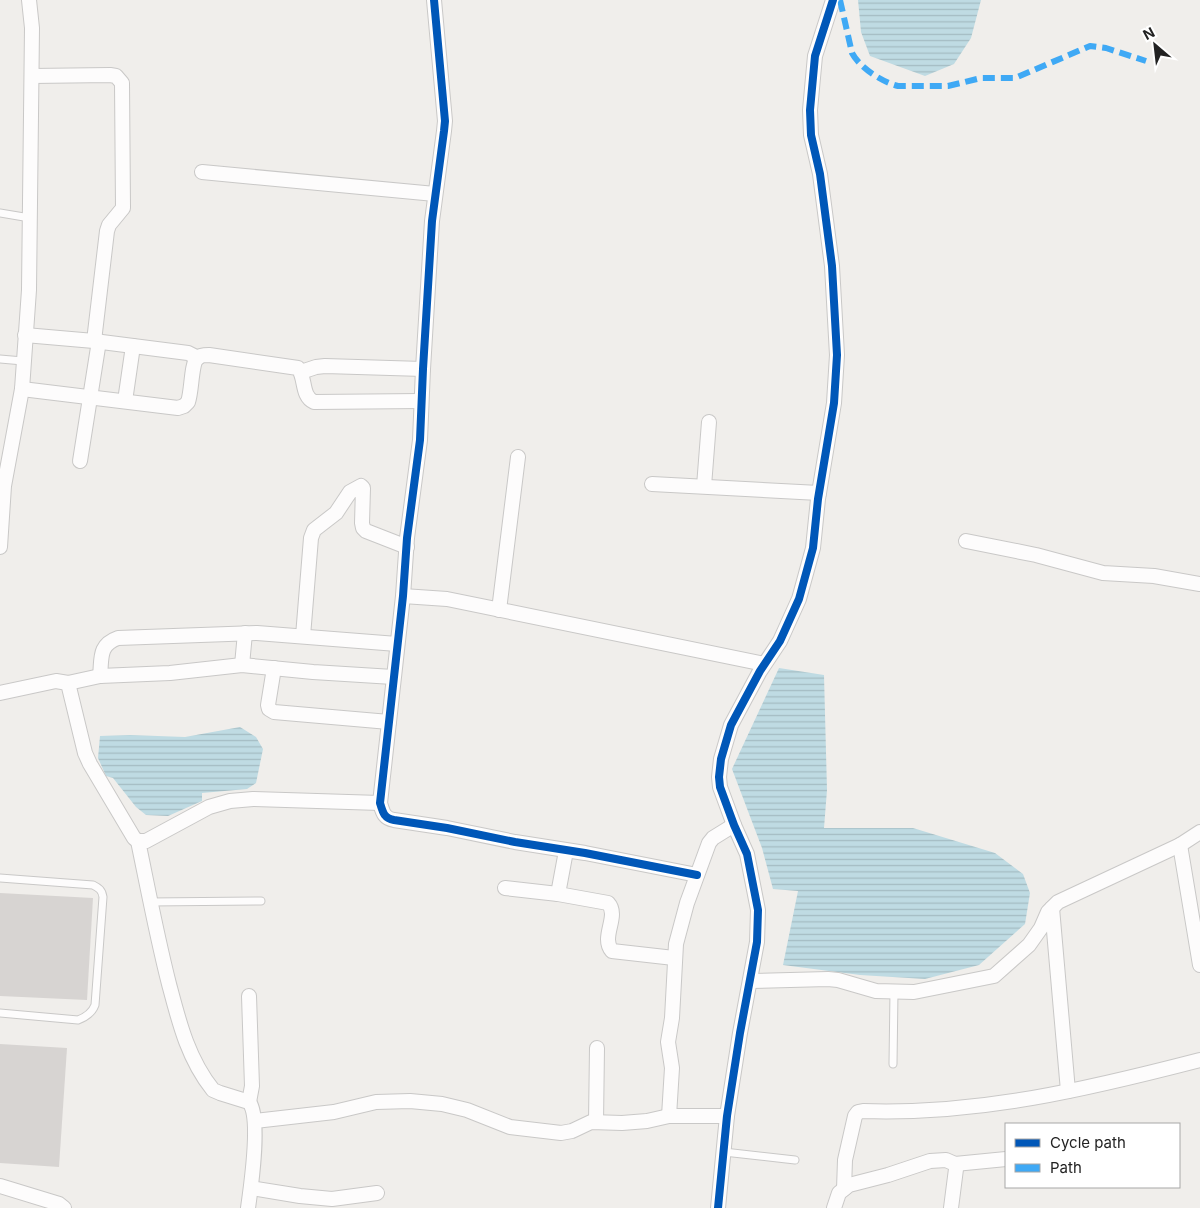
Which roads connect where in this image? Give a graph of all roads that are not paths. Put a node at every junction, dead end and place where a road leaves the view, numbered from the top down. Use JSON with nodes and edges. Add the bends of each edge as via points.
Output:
{"nodes":[{"id":1,"x":29,"y":0,"type":"edge"},
{"id":2,"x":434,"y":0,"type":"edge"},
{"id":3,"x":833,"y":0,"type":"edge"},
{"id":4,"x":32,"y":76,"type":"junction"},
{"id":5,"x":202,"y":172,"type":"dead end"},
{"id":6,"x":435,"y":194,"type":"junction"},
{"id":7,"x":0,"y":214,"type":"edge"},
{"id":8,"x":30,"y":218,"type":"junction"},
{"id":9,"x":25,"y":335,"type":"junction"},
{"id":10,"x":96,"y":341,"type":"junction"},
{"id":11,"x":132,"y":346,"type":"junction"},
{"id":12,"x":0,"y":358,"type":"edge"},
{"id":13,"x":198,"y":358,"type":"junction"},
{"id":14,"x":23,"y":361,"type":"junction"},
{"id":15,"x":422,"y":369,"type":"junction"},
{"id":16,"x":301,"y":372,"type":"junction"},
{"id":17,"x":22,"y":389,"type":"junction"},
{"id":18,"x":91,"y":397,"type":"junction"},
{"id":19,"x":125,"y":401,"type":"junction"},
{"id":20,"x":421,"y":401,"type":"junction"},
{"id":21,"x":708,"y":422,"type":"dead end"},
{"id":22,"x":518,"y":457,"type":"dead end"},
{"id":23,"x":80,"y":461,"type":"dead end"},
{"id":24,"x":652,"y":484,"type":"dead end"},
{"id":25,"x":704,"y":486,"type":"junction"},
{"id":26,"x":819,"y":492,"type":"junction"},
{"id":27,"x":966,"y":541,"type":"dead end"},
{"id":28,"x":0,"y":547,"type":"edge"},
{"id":29,"x":407,"y":547,"type":"junction"},
{"id":30,"x":1200,"y":584,"type":"edge"},
{"id":31,"x":403,"y":596,"type":"junction"},
{"id":32,"x":499,"y":610,"type":"junction"},
{"id":33,"x":245,"y":633,"type":"junction"},
{"id":34,"x":303,"y":636,"type":"junction"},
{"id":35,"x":397,"y":644,"type":"junction"},
{"id":36,"x":242,"y":664,"type":"junction"},
{"id":37,"x":764,"y":664,"type":"junction"},
{"id":38,"x":274,"y":668,"type":"junction"},
{"id":39,"x":100,"y":676,"type":"junction"},
{"id":40,"x":393,"y":677,"type":"junction"},
{"id":41,"x":68,"y":683,"type":"junction"},
{"id":42,"x":0,"y":693,"type":"edge"},
{"id":43,"x":389,"y":722,"type":"junction"},
{"id":44,"x":380,"y":803,"type":"junction"},
{"id":45,"x":734,"y":825,"type":"junction"},
{"id":46,"x":1200,"y":832,"type":"edge"},
{"id":47,"x":138,"y":841,"type":"junction"},
{"id":48,"x":1180,"y":845,"type":"junction"},
{"id":49,"x":566,"y":850,"type":"junction"},
{"id":50,"x":697,"y":875,"type":"junction"},
{"id":51,"x":0,"y":878,"type":"edge"},
{"id":52,"x":505,"y":888,"type":"dead end"},
{"id":53,"x":558,"y":894,"type":"junction"},
{"id":54,"x":261,"y":901,"type":"dead end"},
{"id":55,"x":150,"y":902,"type":"junction"},
{"id":56,"x":1052,"y":907,"type":"junction"},
{"id":57,"x":674,"y":958,"type":"junction"},
{"id":58,"x":1200,"y":965,"type":"edge"},
{"id":59,"x":750,"y":981,"type":"junction"},
{"id":60,"x":894,"y":992,"type":"junction"},
{"id":61,"x":249,"y":996,"type":"dead end"},
{"id":62,"x":0,"y":1014,"type":"edge"},
{"id":63,"x":597,"y":1048,"type":"dead end"},
{"id":64,"x":1200,"y":1060,"type":"edge"},
{"id":65,"x":893,"y":1064,"type":"dead end"},
{"id":66,"x":1068,"y":1091,"type":"junction"},
{"id":67,"x":250,"y":1102,"type":"junction"},
{"id":68,"x":669,"y":1116,"type":"junction"},
{"id":69,"x":727,"y":1116,"type":"junction"},
{"id":70,"x":254,"y":1121,"type":"junction"},
{"id":71,"x":596,"y":1122,"type":"junction"},
{"id":72,"x":724,"y":1152,"type":"junction"},
{"id":73,"x":795,"y":1160,"type":"dead end"},
{"id":74,"x":1005,"y":1160,"type":"edge"},
{"id":75,"x":955,"y":1164,"type":"junction"},
{"id":76,"x":0,"y":1186,"type":"edge"},
{"id":77,"x":251,"y":1188,"type":"junction"},
{"id":78,"x":844,"y":1188,"type":"junction"},
{"id":79,"x":377,"y":1193,"type":"dead end"},
{"id":80,"x":33,"y":1202,"type":"edge"},
{"id":81,"x":64,"y":1208,"type":"edge"},
{"id":82,"x":248,"y":1208,"type":"edge"},
{"id":83,"x":718,"y":1208,"type":"edge"},
{"id":84,"x":834,"y":1208,"type":"edge"},
{"id":85,"x":951,"y":1208,"type":"edge"}],
"edges":[{"from":1,"to":4,"type":"street"},
{"from":2,"to":6,"type":"street","via":[[445,121]]},
{"from":3,"to":26,"type":"street","via":[[815,56],[810,110],[811,135],[820,174],[832,266],[837,355],[834,403]]},
{"from":4,"to":8,"type":"street"},
{"from":4,"to":10,"type":"street","via":[[110,75],[122,82],[123,208],[107,231]]},
{"from":5,"to":6,"type":"street"},
{"from":6,"to":15,"type":"street"},
{"from":7,"to":8,"type":"lane"},
{"from":8,"to":9,"type":"street"},
{"from":9,"to":10,"type":"street"},
{"from":9,"to":14,"type":"street"},
{"from":10,"to":11,"type":"street"},
{"from":10,"to":18,"type":"street"},
{"from":11,"to":13,"type":"street","via":[[188,353]]},
{"from":11,"to":19,"type":"street"},
{"from":12,"to":14,"type":"lane"},
{"from":13,"to":16,"type":"street","via":[[209,355],[292,366]]},
{"from":13,"to":19,"type":"street","via":[[190,396],[184,406]]},
{"from":14,"to":17,"type":"street"},
{"from":15,"to":16,"type":"street","via":[[325,366]]},
{"from":15,"to":20,"type":"street"},
{"from":16,"to":20,"type":"street","via":[[308,400],[314,402]]},
{"from":17,"to":18,"type":"street"},
{"from":17,"to":28,"type":"street","via":[[4,486]]},
{"from":18,"to":19,"type":"street"},
{"from":18,"to":23,"type":"street"},
{"from":20,"to":29,"type":"street","via":[[420,440]]},
{"from":21,"to":25,"type":"street"},
{"from":22,"to":32,"type":"street"},
{"from":24,"to":25,"type":"street"},
{"from":25,"to":26,"type":"street"},
{"from":26,"to":37,"type":"street","via":[[814,548],[799,599],[780,641]]},
{"from":27,"to":30,"type":"street","via":[[1103,572]]},
{"from":29,"to":31,"type":"street"},
{"from":29,"to":34,"type":"street","via":[[366,531],[363,528],[363,488],[350,492],[336,513],[314,530],[311,538]]},
{"from":31,"to":32,"type":"street","via":[[448,599]]},
{"from":31,"to":35,"type":"street"},
{"from":32,"to":37,"type":"street"},
{"from":33,"to":34,"type":"street"},
{"from":33,"to":36,"type":"street"},
{"from":33,"to":39,"type":"street","via":[[118,638],[102,650]]},
{"from":34,"to":35,"type":"street"},
{"from":35,"to":40,"type":"street"},
{"from":36,"to":38,"type":"street"},
{"from":36,"to":39,"type":"street"},
{"from":37,"to":45,"type":"street","via":[[731,725],[721,759],[720,786]]},
{"from":38,"to":40,"type":"street"},
{"from":38,"to":43,"type":"street","via":[[268,706],[274,712]]},
{"from":39,"to":41,"type":"street"},
{"from":40,"to":43,"type":"street"},
{"from":41,"to":42,"type":"street","via":[[56,681]]},
{"from":41,"to":47,"type":"street","via":[[90,764]]},
{"from":43,"to":44,"type":"street"},
{"from":44,"to":47,"type":"street","via":[[230,801],[209,807],[146,842]]},
{"from":44,"to":49,"type":"street","via":[[384,817],[394,820]]},
{"from":45,"to":50,"type":"street","via":[[709,843]]},
{"from":45,"to":59,"type":"street","via":[[750,862],[758,905],[757,942]]},
{"from":46,"to":48,"type":"street"},
{"from":47,"to":55,"type":"street"},
{"from":48,"to":56,"type":"street"},
{"from":48,"to":58,"type":"street"},
{"from":49,"to":50,"type":"street"},
{"from":49,"to":53,"type":"street"},
{"from":50,"to":57,"type":"street"},
{"from":51,"to":62,"type":"lane","via":[[93,885],[103,897],[93,1010],[78,1020]]},
{"from":52,"to":53,"type":"street"},
{"from":53,"to":57,"type":"street","via":[[611,906],[607,941],[612,951]]},
{"from":54,"to":55,"type":"lane"},
{"from":55,"to":67,"type":"street","via":[[178,1022],[189,1051],[213,1090]]},
{"from":56,"to":60,"type":"street","via":[[1028,945],[994,976],[923,991]]},
{"from":56,"to":66,"type":"street"},
{"from":57,"to":68,"type":"street","via":[[668,1042],[672,1068]]},
{"from":59,"to":60,"type":"street","via":[[828,979]]},
{"from":59,"to":69,"type":"street"},
{"from":60,"to":65,"type":"lane"},
{"from":61,"to":67,"type":"street"},
{"from":63,"to":71,"type":"street"},
{"from":64,"to":66,"type":"street"},
{"from":66,"to":78,"type":"street","via":[[975,1107],[858,1112],[845,1160]]},
{"from":67,"to":70,"type":"street"},
{"from":68,"to":69,"type":"street"},
{"from":68,"to":71,"type":"street","via":[[647,1121]]},
{"from":69,"to":72,"type":"street"},
{"from":70,"to":71,"type":"street","via":[[334,1112],[376,1102],[410,1101],[467,1110],[515,1128],[561,1133]]},
{"from":70,"to":77,"type":"street"},
{"from":72,"to":73,"type":"lane"},
{"from":72,"to":83,"type":"street"},
{"from":74,"to":75,"type":"street"},
{"from":75,"to":78,"type":"street","via":[[946,1160],[930,1161]]},
{"from":75,"to":85,"type":"street"},
{"from":76,"to":80,"type":"street"},
{"from":77,"to":79,"type":"street","via":[[332,1199]]},
{"from":77,"to":82,"type":"street"},
{"from":78,"to":84,"type":"street"},
{"from":80,"to":81,"type":"street","via":[[59,1204]]}]}
